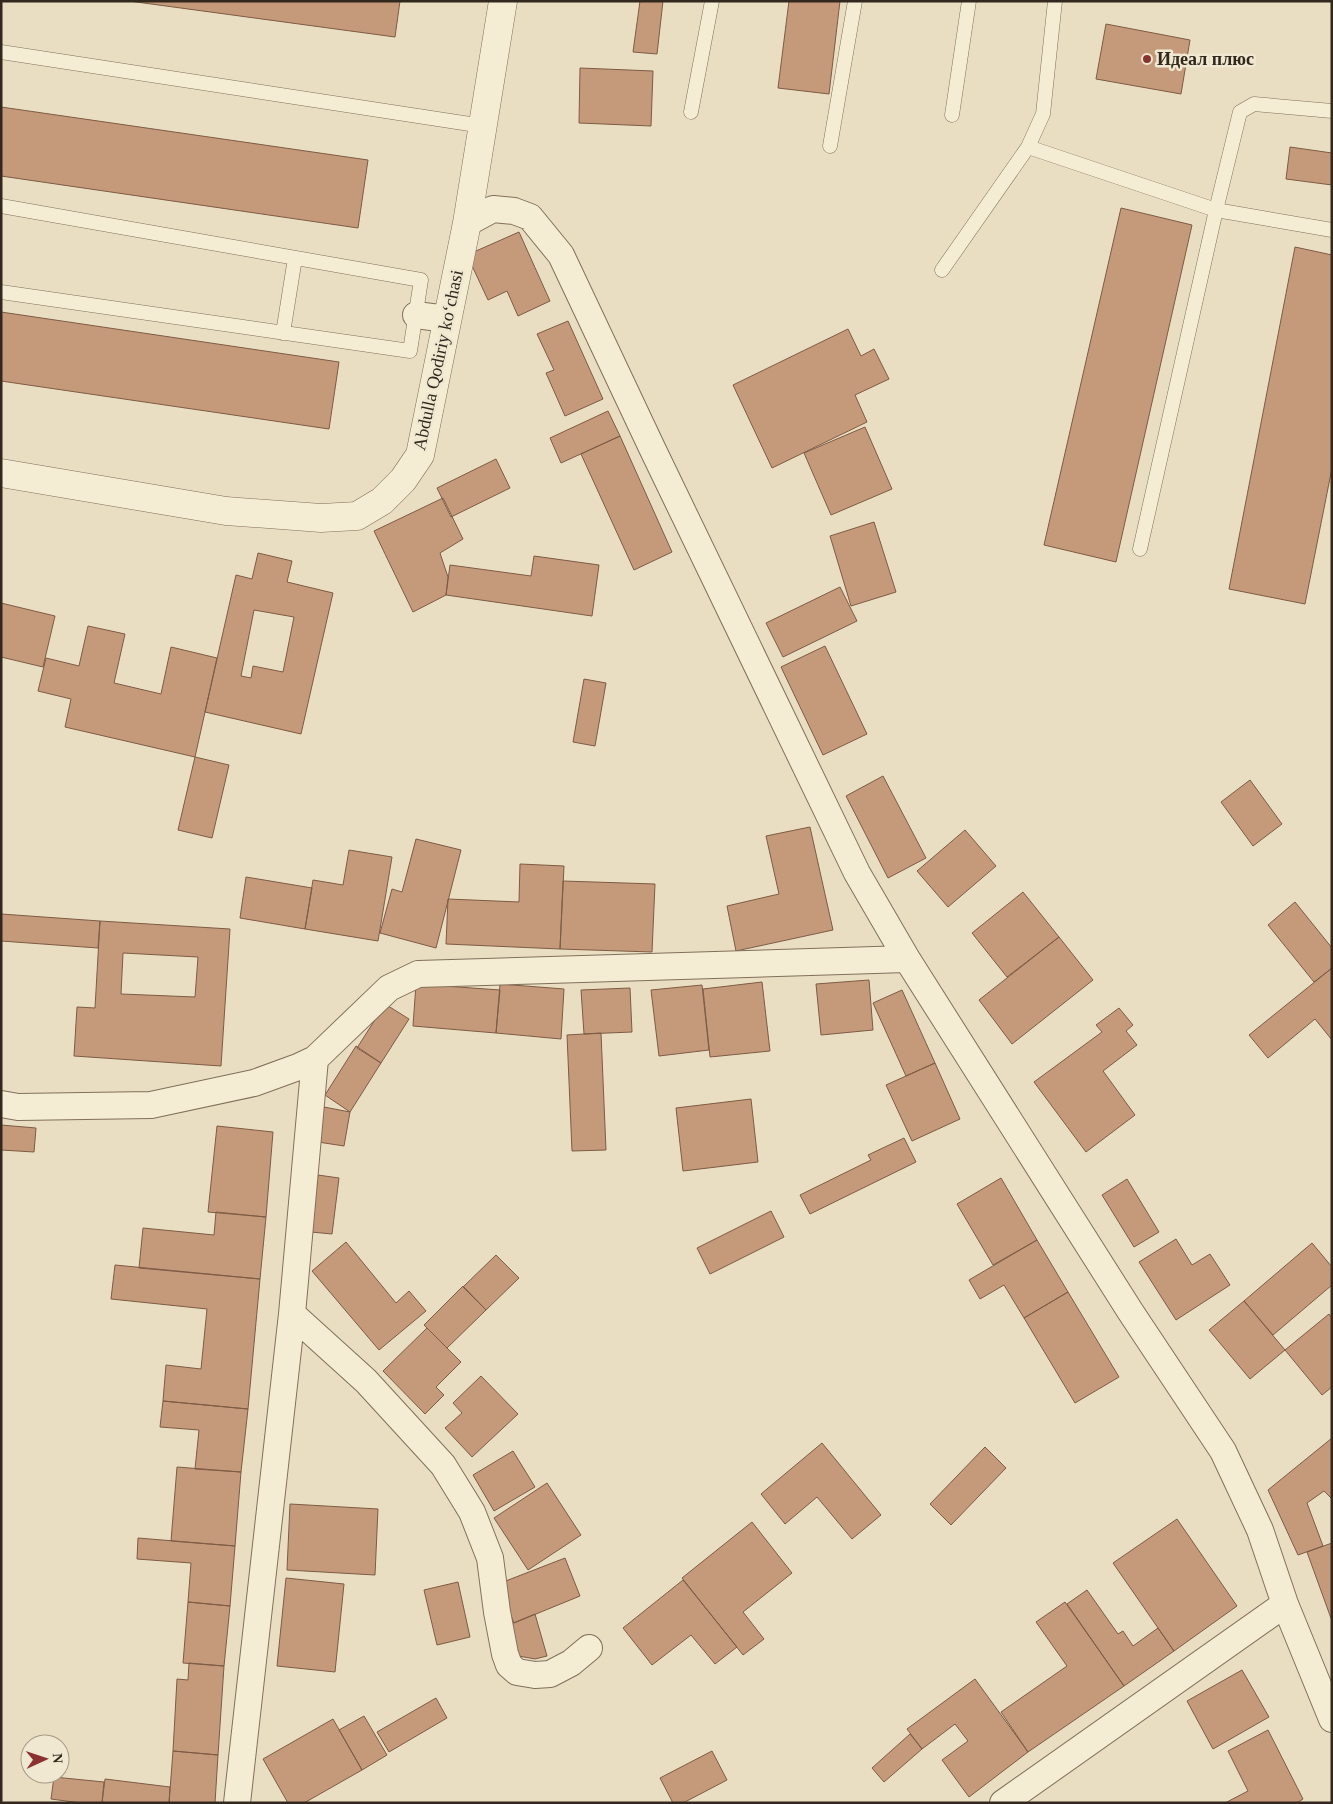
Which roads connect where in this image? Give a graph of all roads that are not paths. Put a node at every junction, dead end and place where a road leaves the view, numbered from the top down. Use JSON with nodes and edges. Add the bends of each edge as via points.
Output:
{"nodes":[{"id":1,"x":503,"y":1,"type":"edge"},
{"id":2,"x":712,"y":1,"type":"edge"},
{"id":3,"x":855,"y":1,"type":"edge"},
{"id":4,"x":969,"y":1,"type":"edge"},
{"id":5,"x":1056,"y":1,"type":"edge"},
{"id":6,"x":1,"y":52,"type":"edge"},
{"id":7,"x":1332,"y":111,"type":"edge"},
{"id":8,"x":691,"y":112,"type":"dead end"},
{"id":9,"x":952,"y":115,"type":"dead end"},
{"id":10,"x":483,"y":126,"type":"junction"},
{"id":11,"x":830,"y":146,"type":"dead end"},
{"id":12,"x":1028,"y":147,"type":"junction"},
{"id":13,"x":1,"y":206,"type":"edge"},
{"id":14,"x":1216,"y":210,"type":"junction"},
{"id":15,"x":467,"y":223,"type":"junction"},
{"id":16,"x":1332,"y":230,"type":"edge"},
{"id":17,"x":295,"y":258,"type":"junction"},
{"id":18,"x":942,"y":270,"type":"dead end"},
{"id":19,"x":1,"y":292,"type":"edge"},
{"id":20,"x":416,"y":315,"type":"junction"},
{"id":21,"x":448,"y":319,"type":"junction"},
{"id":22,"x":283,"y":333,"type":"junction"},
{"id":23,"x":1,"y":473,"type":"edge"},
{"id":24,"x":1140,"y":549,"type":"dead end"},
{"id":25,"x":907,"y":960,"type":"junction"},
{"id":26,"x":315,"y":1059,"type":"junction"},
{"id":27,"x":1,"y":1104,"type":"edge"},
{"id":28,"x":292,"y":1314,"type":"junction"},
{"id":29,"x":1285,"y":1604,"type":"junction"},
{"id":30,"x":589,"y":1648,"type":"dead end"},
{"id":31,"x":1332,"y":1719,"type":"edge"},
{"id":32,"x":238,"y":1803,"type":"edge"},
{"id":33,"x":1003,"y":1803,"type":"edge"}],
"edges":[{"from":1,"to":10,"type":"street","name":"Abdulla Qodiriy koʻchasi"},
{"from":2,"to":8,"type":"lane"},
{"from":3,"to":11,"type":"lane"},
{"from":4,"to":9,"type":"lane"},
{"from":5,"to":12,"type":"lane","via":[[1043,114]]},
{"from":6,"to":10,"type":"lane"},
{"from":7,"to":14,"type":"lane","via":[[1254,104],[1240,112]]},
{"from":10,"to":15,"type":"street","name":"Abdulla Qodiriy koʻchasi"},
{"from":12,"to":14,"type":"lane"},
{"from":12,"to":18,"type":"lane"},
{"from":13,"to":17,"type":"lane"},
{"from":14,"to":16,"type":"lane"},
{"from":14,"to":24,"type":"lane"},
{"from":15,"to":21,"type":"street","name":"Abdulla Qodiriy koʻchasi"},
{"from":15,"to":25,"type":"street","via":[[493,210],[514,211],[530,217],[561,255],[857,873]]},
{"from":17,"to":20,"type":"lane","via":[[421,280]]},
{"from":17,"to":22,"type":"lane"},
{"from":19,"to":22,"type":"lane"},
{"from":20,"to":21,"type":"street"},
{"from":20,"to":22,"type":"lane","via":[[410,352]]},
{"from":21,"to":23,"type":"street","name":"Abdulla Qodiriy koʻchasi","via":[[420,455],[403,480],[382,501],[357,516],[321,518],[226,511]]},
{"from":25,"to":26,"type":"street","via":[[418,974],[389,988]]},
{"from":25,"to":29,"type":"street","via":[[1223,1451],[1260,1530]]},
{"from":26,"to":27,"type":"street","via":[[254,1083],[150,1105],[18,1107]]},
{"from":26,"to":28,"type":"street"},
{"from":28,"to":30,"type":"street","via":[[366,1381],[448,1473],[472,1512],[490,1558],[509,1665],[517,1672],[535,1676],[550,1674]]},
{"from":28,"to":32,"type":"street"},
{"from":29,"to":31,"type":"street"},
{"from":29,"to":33,"type":"street"}]}
